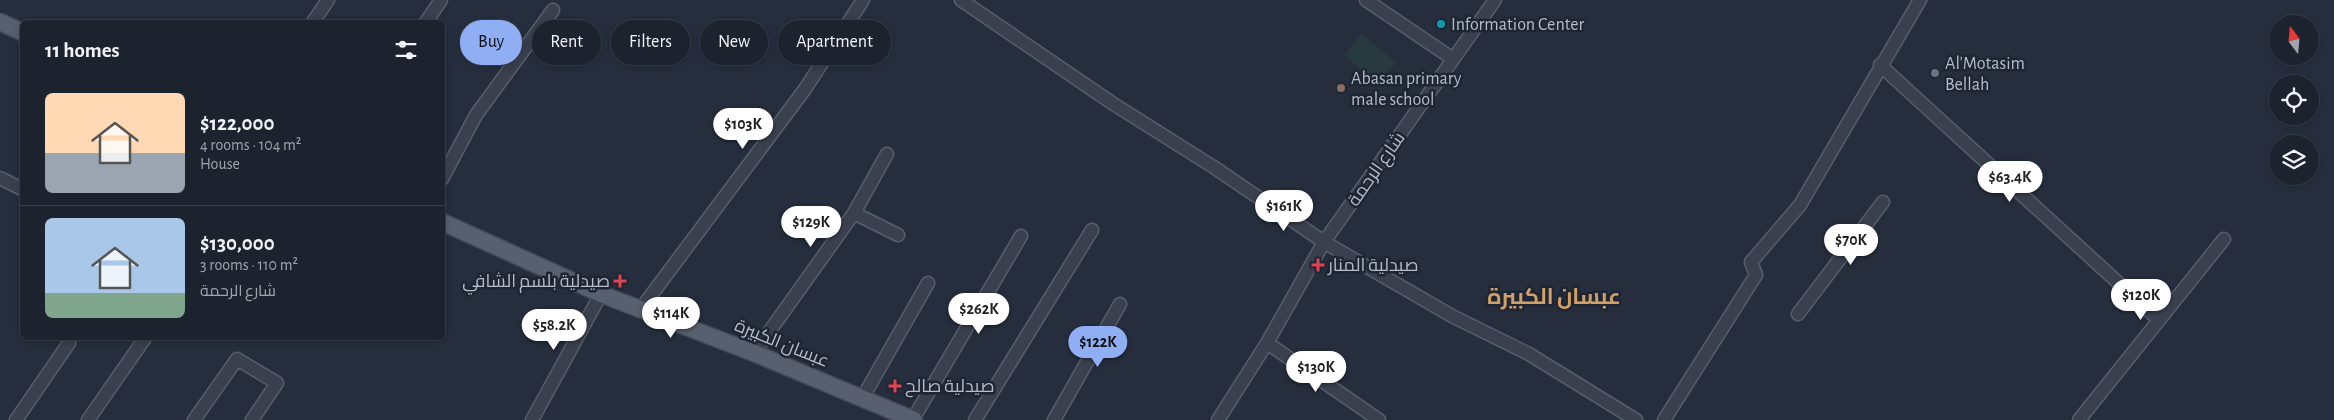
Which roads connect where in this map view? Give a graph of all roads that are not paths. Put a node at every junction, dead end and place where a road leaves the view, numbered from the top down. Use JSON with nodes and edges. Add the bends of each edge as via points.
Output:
{"nodes":[{"id":1,"x":328,"y":0,"type":"edge"},
{"id":2,"x":441,"y":0,"type":"edge"},
{"id":3,"x":863,"y":0,"type":"edge"},
{"id":4,"x":961,"y":0,"type":"edge"},
{"id":5,"x":1366,"y":0,"type":"edge"},
{"id":6,"x":1495,"y":0,"type":"edge"},
{"id":7,"x":1920,"y":0,"type":"edge"},
{"id":8,"x":553,"y":10,"type":"dead end"},
{"id":9,"x":314,"y":20,"type":"edge"},
{"id":10,"x":427,"y":20,"type":"edge"},
{"id":11,"x":0,"y":22,"type":"edge"},
{"id":12,"x":20,"y":31,"type":"edge"},
{"id":13,"x":1452,"y":59,"type":"junction"},
{"id":14,"x":1880,"y":65,"type":"junction"},
{"id":15,"x":887,"y":154,"type":"dead end"},
{"id":16,"x":445,"y":173,"type":"edge"},
{"id":17,"x":0,"y":178,"type":"edge"},
{"id":18,"x":20,"y":188,"type":"edge"},
{"id":19,"x":1883,"y":202,"type":"dead end"},
{"id":20,"x":854,"y":213,"type":"junction"},
{"id":21,"x":445,"y":223,"type":"edge"},
{"id":22,"x":1092,"y":230,"type":"dead end"},
{"id":23,"x":898,"y":235,"type":"dead end"},
{"id":24,"x":1021,"y":236,"type":"dead end"},
{"id":25,"x":2224,"y":238,"type":"dead end"},
{"id":26,"x":1324,"y":242,"type":"junction"},
{"id":27,"x":928,"y":283,"type":"dead end"},
{"id":28,"x":601,"y":294,"type":"junction"},
{"id":29,"x":1120,"y":304,"type":"dead end"},
{"id":30,"x":640,"y":310,"type":"junction"},
{"id":31,"x":1798,"y":314,"type":"dead end"},
{"id":32,"x":2159,"y":320,"type":"junction"},
{"id":33,"x":144,"y":340,"type":"edge"},
{"id":34,"x":1268,"y":342,"type":"junction"},
{"id":35,"x":69,"y":343,"type":"dead end"},
{"id":36,"x":754,"y":353,"type":"junction"},
{"id":37,"x":863,"y":397,"type":"junction"},
{"id":38,"x":16,"y":420,"type":"edge"},
{"id":39,"x":88,"y":420,"type":"edge"},
{"id":40,"x":194,"y":420,"type":"edge"},
{"id":41,"x":252,"y":420,"type":"edge"},
{"id":42,"x":532,"y":420,"type":"edge"},
{"id":43,"x":913,"y":420,"type":"edge"},
{"id":44,"x":975,"y":420,"type":"edge"},
{"id":45,"x":1054,"y":420,"type":"edge"},
{"id":46,"x":1218,"y":420,"type":"edge"},
{"id":47,"x":1379,"y":420,"type":"edge"},
{"id":48,"x":1636,"y":420,"type":"edge"},
{"id":49,"x":1664,"y":420,"type":"edge"},
{"id":50,"x":2079,"y":420,"type":"edge"}],
"edges":[{"from":1,"to":9,"type":"street"},
{"from":2,"to":10,"type":"street"},
{"from":3,"to":30,"type":"street","via":[[806,88]]},
{"from":4,"to":26,"type":"street","via":[[1112,104]]},
{"from":5,"to":13,"type":"street"},
{"from":6,"to":13,"type":"street","name":"شارع الرحمة"},
{"from":7,"to":14,"type":"street"},
{"from":8,"to":16,"type":"street","via":[[476,115]]},
{"from":11,"to":12,"type":"main road"},
{"from":13,"to":26,"type":"street","name":"شارع الرحمة"},
{"from":14,"to":32,"type":"street"},
{"from":14,"to":49,"type":"street","via":[[1800,204],[1751,262],[1756,275]]},
{"from":15,"to":20,"type":"street"},
{"from":17,"to":18,"type":"street"},
{"from":19,"to":31,"type":"street"},
{"from":20,"to":23,"type":"street"},
{"from":20,"to":36,"type":"street"},
{"from":21,"to":28,"type":"main road","name":"عبسان الكبيرة"},
{"from":22,"to":44,"type":"street"},
{"from":24,"to":43,"type":"street"},
{"from":25,"to":32,"type":"street"},
{"from":26,"to":34,"type":"street","name":"شارع الرحمة"},
{"from":26,"to":48,"type":"street","via":[[1452,316],[1529,354]]},
{"from":27,"to":37,"type":"street"},
{"from":28,"to":30,"type":"main road","name":"عبسان الكبيرة"},
{"from":28,"to":42,"type":"street"},
{"from":29,"to":45,"type":"street"},
{"from":30,"to":36,"type":"main road","name":"عبسان الكبيرة"},
{"from":32,"to":50,"type":"street"},
{"from":33,"to":39,"type":"street"},
{"from":34,"to":46,"type":"street","name":"شارع الرحمة"},
{"from":34,"to":47,"type":"street"},
{"from":35,"to":38,"type":"street"},
{"from":36,"to":37,"type":"main road","name":"عبسان الكبيرة"},
{"from":37,"to":43,"type":"main road","name":"عبسان الكبيرة"},
{"from":40,"to":41,"type":"street","via":[[237,359],[277,383]]}]}
